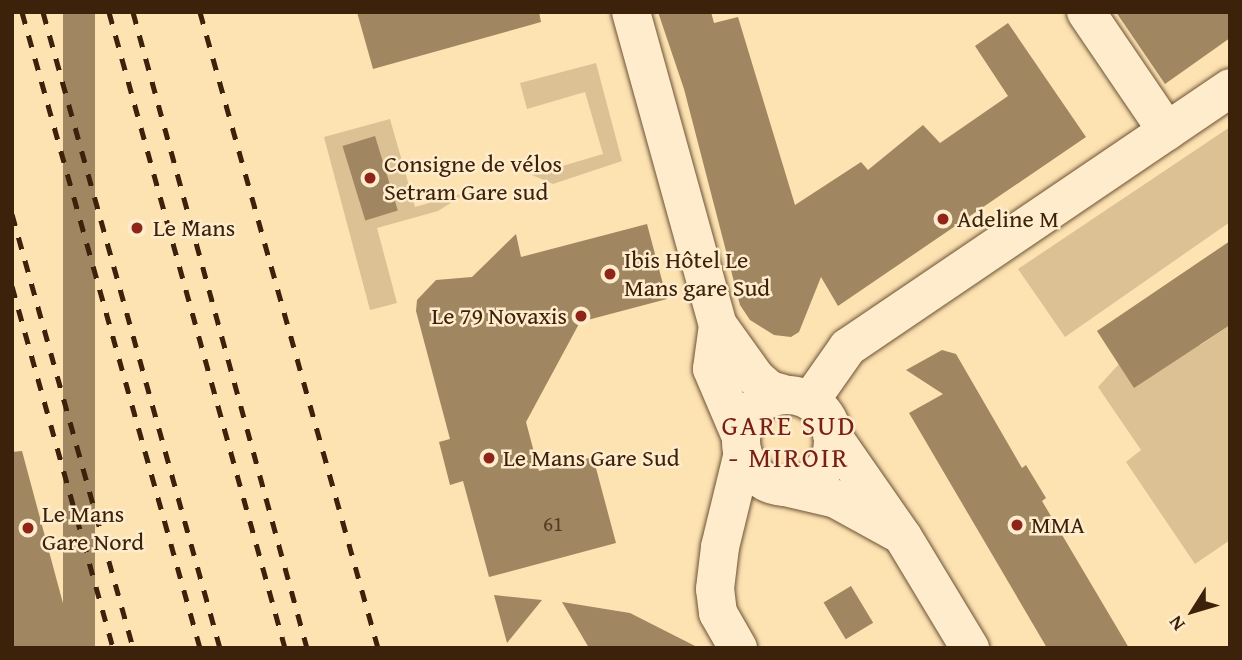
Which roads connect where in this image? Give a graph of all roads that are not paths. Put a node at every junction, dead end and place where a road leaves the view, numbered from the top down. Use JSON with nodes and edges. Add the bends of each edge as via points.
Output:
{"nodes":[{"id":1,"x":631,"y":12,"type":"edge"},
{"id":2,"x":1086,"y":12,"type":"edge"},
{"id":3,"x":1230,"y":88,"type":"edge"},
{"id":4,"x":1167,"y":131,"type":"junction"},
{"id":5,"x":718,"y":325,"type":"junction"},
{"id":6,"x":798,"y":398,"type":"junction"},
{"id":7,"x":832,"y":435,"type":"junction"},
{"id":8,"x":742,"y":445,"type":"junction"},
{"id":9,"x":785,"y":488,"type":"junction"},
{"id":10,"x":903,"y":537,"type":"junction"},
{"id":11,"x":738,"y":648,"type":"edge"},
{"id":12,"x":970,"y":648,"type":"edge"}],
"edges":[{"from":1,"to":5,"type":"street"},
{"from":2,"to":4,"type":"street"},
{"from":3,"to":4,"type":"street"},
{"from":4,"to":6,"type":"street","via":[[848,346]]},
{"from":5,"to":6,"type":"street","via":[[756,378],[770,390]]},
{"from":5,"to":8,"type":"street","via":[[710,359],[713,377]]},
{"from":6,"to":7,"type":"street","via":[[827,419]]},
{"from":6,"to":8,"type":"street","via":[[755,408]]},
{"from":7,"to":9,"type":"street","via":[[832,449],[822,471],[810,481]]},
{"from":7,"to":10,"type":"street"},
{"from":8,"to":9,"type":"street","via":[[755,474]]},
{"from":8,"to":11,"type":"street","via":[[715,589],[718,613]]},
{"from":9,"to":10,"type":"street","via":[[836,499]]},
{"from":10,"to":12,"type":"street"}]}
